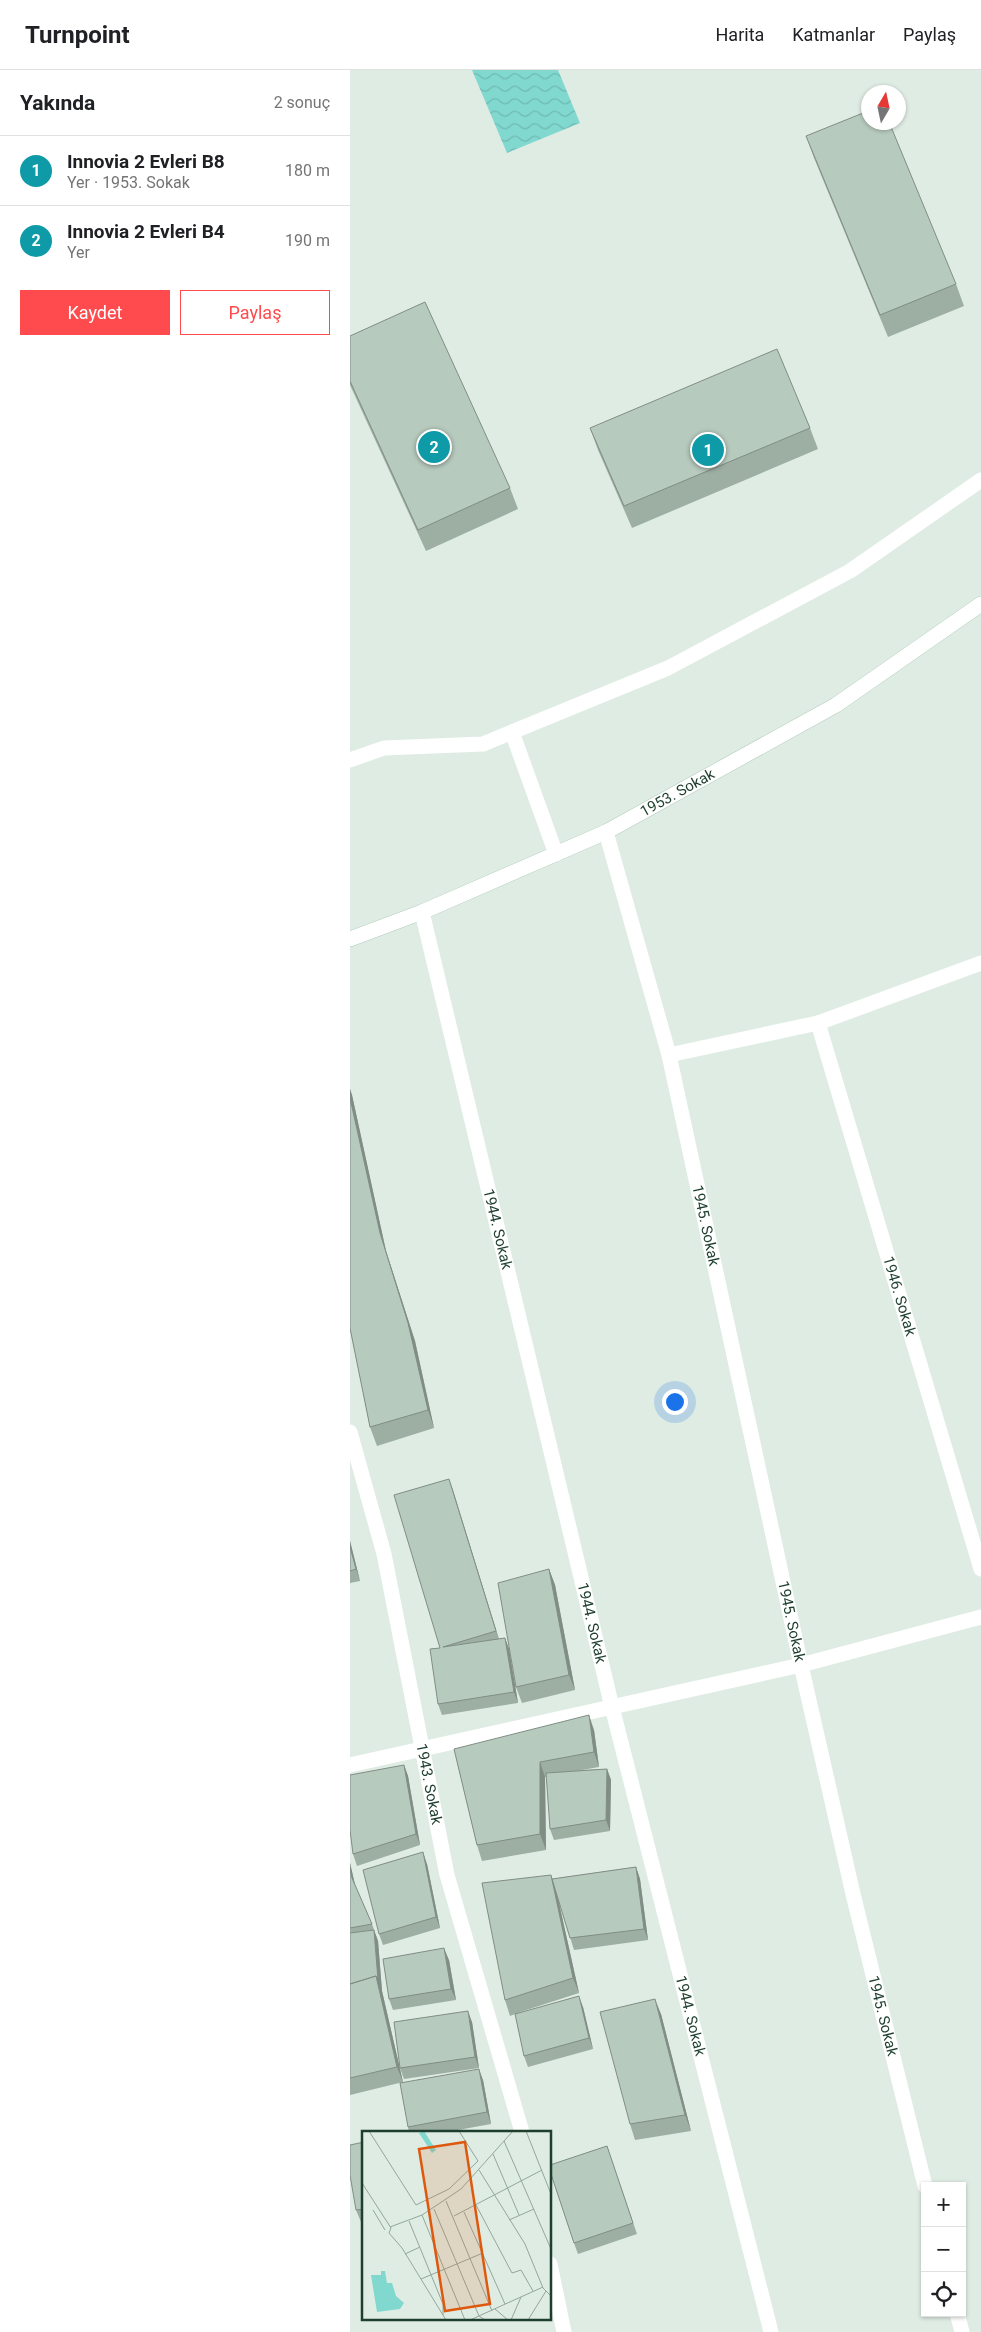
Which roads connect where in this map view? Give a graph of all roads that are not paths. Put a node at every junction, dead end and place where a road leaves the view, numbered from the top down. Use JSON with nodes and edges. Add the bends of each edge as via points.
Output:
{"nodes":[{"id":1,"x":981,"y":480,"type":"edge"},
{"id":2,"x":981,"y":604,"type":"edge"},
{"id":3,"x":512,"y":732,"type":"junction"},
{"id":4,"x":350,"y":760,"type":"edge"},
{"id":5,"x":606,"y":832,"type":"junction"},
{"id":6,"x":556,"y":854,"type":"junction"},
{"id":7,"x":422,"y":912,"type":"junction"},
{"id":8,"x":350,"y":939,"type":"edge"},
{"id":9,"x":981,"y":964,"type":"edge"},
{"id":10,"x":818,"y":1023,"type":"junction"},
{"id":11,"x":669,"y":1055,"type":"junction"},
{"id":12,"x":350,"y":1432,"type":"edge"},
{"id":13,"x":981,"y":1569,"type":"edge"},
{"id":14,"x":981,"y":1617,"type":"edge"},
{"id":15,"x":800,"y":1665,"type":"junction"},
{"id":16,"x":612,"y":1707,"type":"junction"},
{"id":17,"x":422,"y":1750,"type":"junction"},
{"id":18,"x":350,"y":1765,"type":"edge"},
{"id":19,"x":522,"y":2131,"type":"edge"},
{"id":20,"x":924,"y":2182,"type":"edge"},
{"id":21,"x":551,"y":2269,"type":"edge"},
{"id":22,"x":958,"y":2317,"type":"edge"},
{"id":23,"x":564,"y":2332,"type":"edge"},
{"id":24,"x":771,"y":2332,"type":"edge"},
{"id":25,"x":962,"y":2332,"type":"edge"}],
"edges":[{"from":1,"to":3,"type":"street","via":[[850,571],[668,668]]},
{"from":2,"to":5,"type":"street","name":"1953. Sokak","via":[[836,705]]},
{"from":3,"to":4,"type":"street","via":[[482,744],[384,748]]},
{"from":3,"to":6,"type":"street"},
{"from":5,"to":6,"type":"street","name":"1953. Sokak"},
{"from":5,"to":11,"type":"street","name":"1945. Sokak"},
{"from":6,"to":7,"type":"street","name":"1953. Sokak"},
{"from":7,"to":8,"type":"street","name":"1953. Sokak"},
{"from":7,"to":16,"type":"street","name":"1944. Sokak"},
{"from":9,"to":10,"type":"street"},
{"from":10,"to":11,"type":"street"},
{"from":10,"to":13,"type":"street","name":"1946. Sokak"},
{"from":11,"to":15,"type":"street","name":"1945. Sokak"},
{"from":12,"to":17,"type":"street","name":"1943. Sokak","via":[[384,1554]]},
{"from":14,"to":15,"type":"street"},
{"from":15,"to":16,"type":"street"},
{"from":15,"to":20,"type":"street","name":"1945. Sokak"},
{"from":16,"to":17,"type":"street"},
{"from":16,"to":24,"type":"street","name":"1944. Sokak"},
{"from":17,"to":18,"type":"street"},
{"from":17,"to":19,"type":"street","name":"1943. Sokak","via":[[447,1874]]},
{"from":21,"to":23,"type":"street"},
{"from":22,"to":25,"type":"street"}]}
